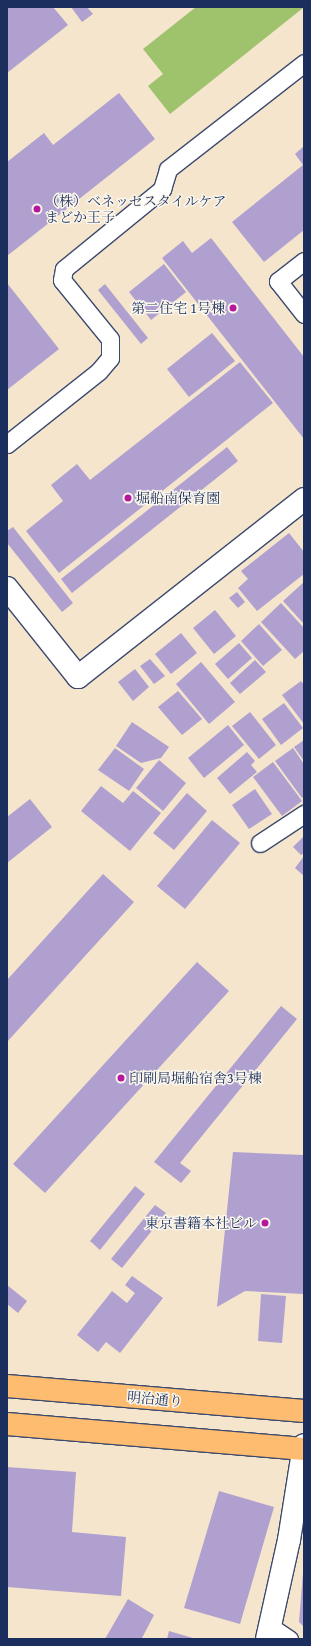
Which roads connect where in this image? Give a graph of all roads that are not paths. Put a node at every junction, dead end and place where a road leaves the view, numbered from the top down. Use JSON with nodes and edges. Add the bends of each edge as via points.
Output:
{"nodes":[{"id":1,"x":304,"y":63,"type":"edge"},
{"id":2,"x":304,"y":261,"type":"edge"},
{"id":3,"x":304,"y":314,"type":"edge"},
{"id":4,"x":7,"y":444,"type":"edge"},
{"id":5,"x":304,"y":498,"type":"edge"},
{"id":6,"x":7,"y":588,"type":"edge"},
{"id":7,"x":304,"y":814,"type":"edge"},
{"id":8,"x":260,"y":843,"type":"dead end"},
{"id":9,"x":7,"y":1386,"type":"edge"},
{"id":10,"x":304,"y":1411,"type":"edge"},
{"id":11,"x":7,"y":1424,"type":"edge"},
{"id":12,"x":303,"y":1448,"type":"edge"},
{"id":13,"x":269,"y":1633,"type":"edge"},
{"id":14,"x":289,"y":1639,"type":"edge"}],
"edges":[{"from":1,"to":4,"type":"lane","via":[[168,169],[162,188],[64,269],[62,280],[110,339],[110,358],[99,371]]},
{"from":2,"to":3,"type":"lane","via":[[278,281]]},
{"from":5,"to":6,"type":"street","via":[[78,677]]},
{"from":7,"to":8,"type":"lane"},
{"from":9,"to":10,"type":"main road","name":"明治通り"},
{"from":11,"to":12,"type":"main road"},
{"from":12,"to":13,"type":"street","via":[[289,1540]]},
{"from":13,"to":14,"type":"lane"}]}
